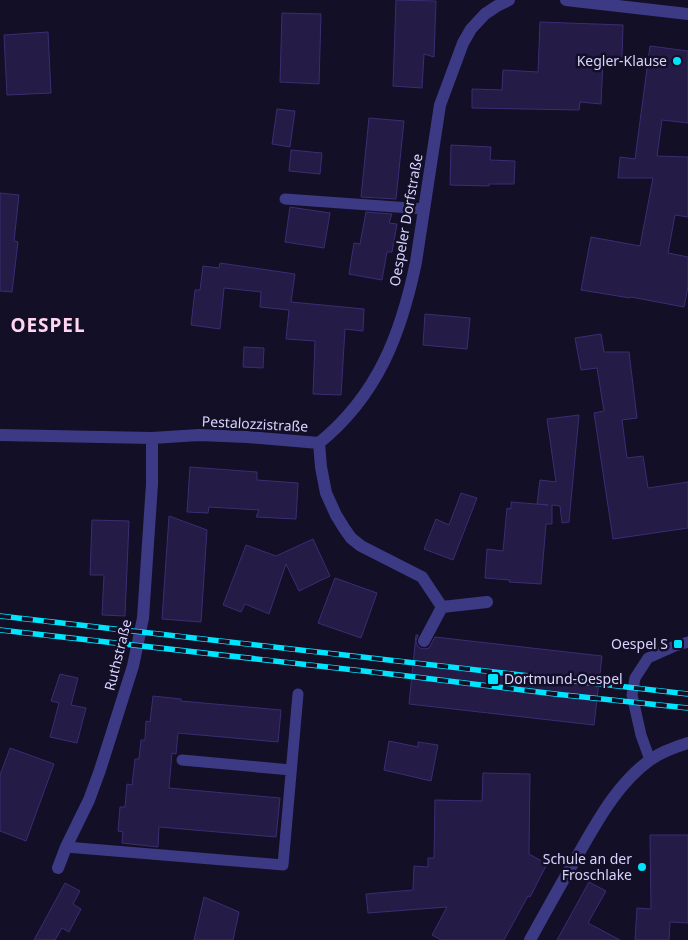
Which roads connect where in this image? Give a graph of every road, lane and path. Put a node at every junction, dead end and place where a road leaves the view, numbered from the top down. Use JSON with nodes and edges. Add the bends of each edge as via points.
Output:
{"nodes":[{"id":1,"x":509,"y":0,"type":"edge"},
{"id":2,"x":566,"y":0,"type":"edge"},
{"id":3,"x":688,"y":14,"type":"edge"},
{"id":4,"x":285,"y":199,"type":"dead end"},
{"id":5,"x":424,"y":209,"type":"junction"},
{"id":6,"x":0,"y":435,"type":"edge"},
{"id":7,"x":152,"y":438,"type":"junction"},
{"id":8,"x":319,"y":443,"type":"junction"},
{"id":9,"x":487,"y":602,"type":"dead end"},
{"id":10,"x":442,"y":607,"type":"junction"},
{"id":11,"x":424,"y":641,"type":"dead end"},
{"id":12,"x":688,"y":642,"type":"edge"},
{"id":13,"x":298,"y":694,"type":"dead end"},
{"id":14,"x":688,"y":743,"type":"edge"},
{"id":15,"x":182,"y":760,"type":"dead end"},
{"id":16,"x":650,"y":760,"type":"junction"},
{"id":17,"x":291,"y":770,"type":"junction"},
{"id":18,"x":66,"y":847,"type":"junction"},
{"id":19,"x":58,"y":868,"type":"dead end"},
{"id":20,"x":530,"y":940,"type":"edge"}],
"edges":[{"from":1,"to":5,"type":"street","name":"Oespeler Dorfstraße","via":[[479,19],[463,42],[440,105]]},
{"from":2,"to":3,"type":"street"},
{"from":4,"to":5,"type":"lane"},
{"from":5,"to":8,"type":"street","name":"Oespeler Dorfstraße","via":[[412,285],[393,345],[362,399]]},
{"from":6,"to":7,"type":"street","name":"Pestalozzistraße"},
{"from":7,"to":8,"type":"street","name":"Pestalozzistraße","via":[[199,435]]},
{"from":7,"to":18,"type":"street","name":"Ruthstraße","via":[[143,618],[133,666],[89,800]]},
{"from":8,"to":10,"type":"street","name":"Pestalozzistraße","via":[[326,493],[351,538],[422,577]]},
{"from":9,"to":10,"type":"street"},
{"from":10,"to":11,"type":"street"},
{"from":12,"to":16,"type":"lane","via":[[648,658],[635,678],[632,695]]},
{"from":13,"to":17,"type":"lane"},
{"from":14,"to":16,"type":"street"},
{"from":15,"to":17,"type":"lane"},
{"from":16,"to":20,"type":"street","via":[[621,787],[606,808]]},
{"from":17,"to":18,"type":"lane","via":[[282,866]]},
{"from":18,"to":19,"type":"street","name":"Ruthstraße"}]}
